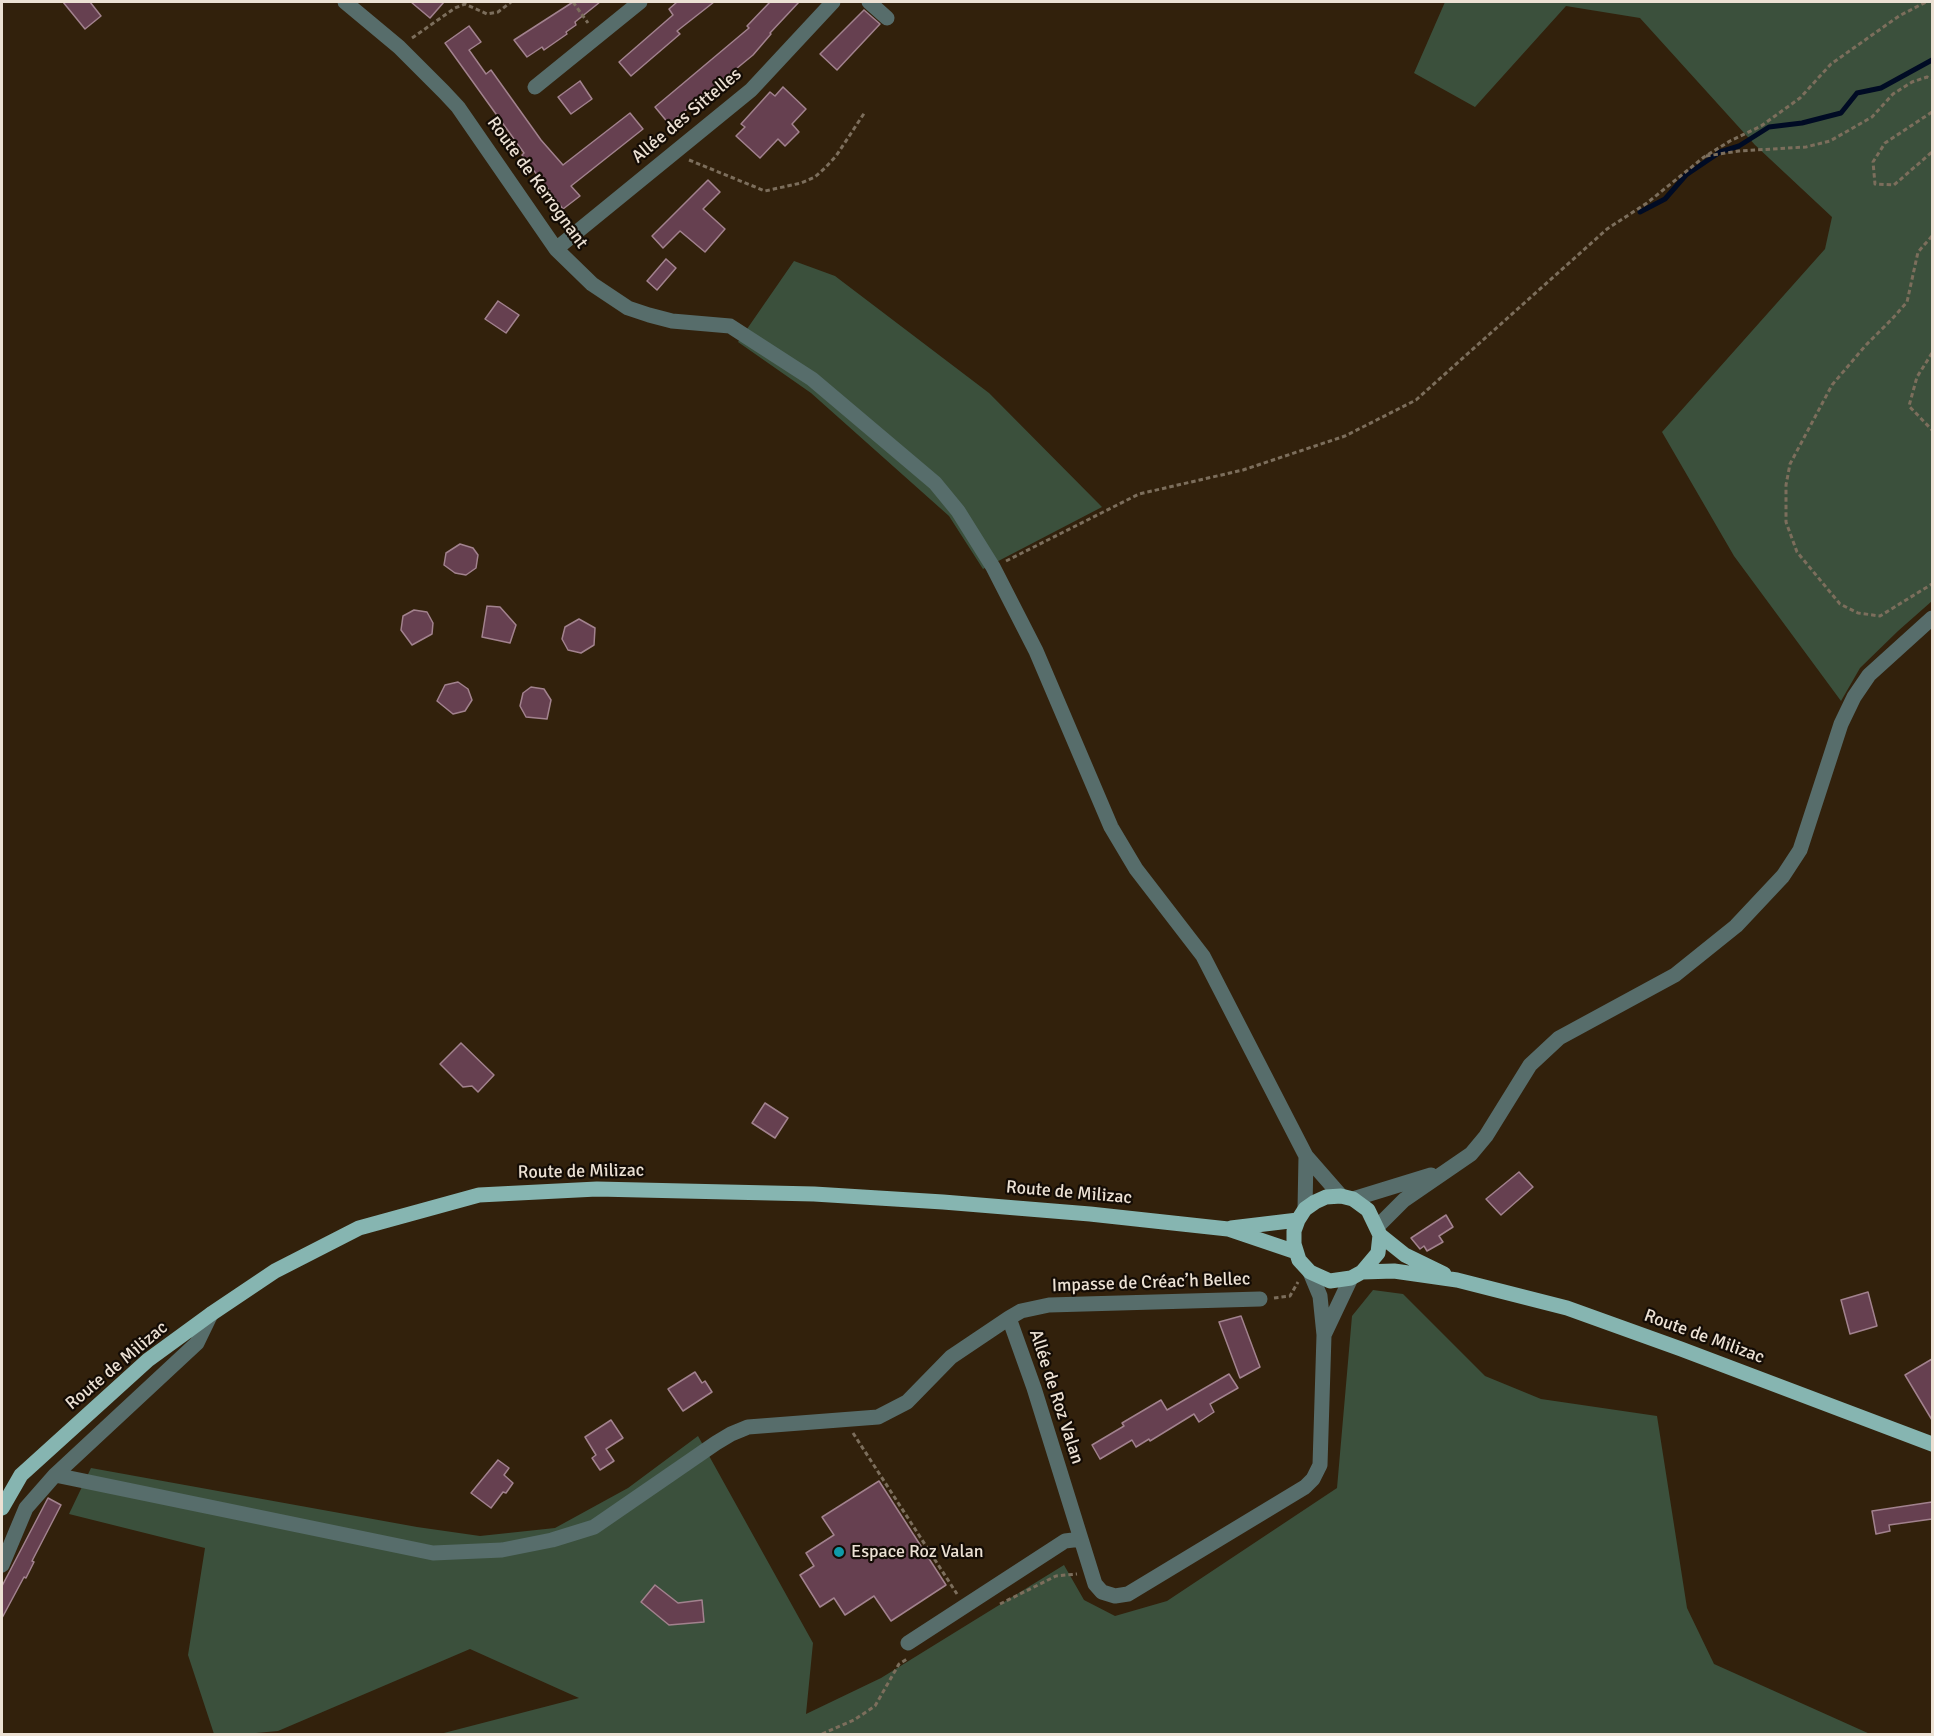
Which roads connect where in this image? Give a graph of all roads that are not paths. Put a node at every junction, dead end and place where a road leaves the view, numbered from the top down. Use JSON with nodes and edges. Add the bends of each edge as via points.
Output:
{"nodes":[{"id":1,"x":345,"y":2,"type":"edge"},
{"id":2,"x":640,"y":2,"type":"edge"},
{"id":3,"x":833,"y":2,"type":"edge"},
{"id":4,"x":869,"y":2,"type":"edge"},
{"id":5,"x":886,"y":18,"type":"dead end"},
{"id":6,"x":535,"y":87,"type":"dead end"},
{"id":7,"x":556,"y":249,"type":"junction"},
{"id":8,"x":1932,"y":618,"type":"edge"},
{"id":9,"x":1306,"y":1156,"type":"junction"},
{"id":10,"x":1448,"y":1170,"type":"junction"},
{"id":11,"x":1347,"y":1198,"type":"junction"},
{"id":12,"x":1301,"y":1215,"type":"junction"},
{"id":13,"x":1228,"y":1229,"type":"junction"},
{"id":14,"x":1379,"y":1231,"type":"junction"},
{"id":15,"x":1296,"y":1252,"type":"junction"},
{"id":16,"x":1308,"y":1270,"type":"junction"},
{"id":17,"x":1357,"y":1275,"type":"junction"},
{"id":18,"x":1457,"y":1280,"type":"junction"},
{"id":19,"x":1260,"y":1299,"type":"road end"},
{"id":20,"x":211,"y":1314,"type":"junction"},
{"id":21,"x":1009,"y":1318,"type":"junction"},
{"id":22,"x":1324,"y":1335,"type":"junction"},
{"id":23,"x":1932,"y":1444,"type":"edge"},
{"id":24,"x":21,"y":1475,"type":"junction"},
{"id":25,"x":55,"y":1475,"type":"junction"},
{"id":26,"x":2,"y":1485,"type":"edge"},
{"id":27,"x":2,"y":1508,"type":"edge"},
{"id":28,"x":1081,"y":1539,"type":"junction"},
{"id":29,"x":2,"y":1564,"type":"edge"},
{"id":30,"x":908,"y":1651,"type":"road end"}],
"edges":[{"from":1,"to":7,"type":"street","name":"Route de Kerrognant","via":[[399,47],[458,107]]},
{"from":2,"to":6,"type":"street"},
{"from":3,"to":7,"type":"street","name":"Allée des Sittelles","via":[[751,90]]},
{"from":4,"to":5,"type":"street"},
{"from":7,"to":9,"type":"street","name":"Route de Kerrognant","via":[[592,284],[628,308],[672,321],[730,326],[812,379],[935,483],[958,511],[993,567],[1036,651],[1111,827],[1136,869],[1203,956]]},
{"from":8,"to":10,"type":"street","via":[[1869,675],[1854,697],[1841,724],[1800,850],[1783,876],[1736,926],[1675,975],[1559,1038],[1530,1065],[1471,1154]]},
{"from":9,"to":11,"type":"street"},
{"from":9,"to":12,"type":"street"},
{"from":10,"to":11,"type":"street"},
{"from":10,"to":14,"type":"street","via":[[1387,1215]]},
{"from":11,"to":12,"type":"main road","via":[[1326,1197]]},
{"from":11,"to":14,"type":"main road","via":[[1368,1210]]},
{"from":12,"to":13,"type":"main road","name":"Route de Milizac"},
{"from":12,"to":15,"type":"main road","via":[[1294,1232]]},
{"from":13,"to":15,"type":"main road","name":"Route de Milizac"},
{"from":13,"to":20,"type":"main road","name":"Route de Milizac","via":[[1067,1212],[814,1194],[597,1189],[479,1195],[359,1228],[275,1271]]},
{"from":14,"to":17,"type":"main road","via":[[1378,1253]]},
{"from":14,"to":18,"type":"main road","name":"Route de Milizac","via":[[1405,1255]]},
{"from":15,"to":16,"type":"main road"},
{"from":16,"to":17,"type":"main road","via":[[1330,1281]]},
{"from":16,"to":22,"type":"street","name":"Allée de Roz Valan","via":[[1320,1296]]},
{"from":17,"to":18,"type":"main road","name":"Route de Milizac","via":[[1394,1271]]},
{"from":17,"to":22,"type":"street","name":"Allée de Roz Valan"},
{"from":18,"to":23,"type":"main road","name":"Route de Milizac","via":[[1567,1308]]},
{"from":19,"to":21,"type":"street","name":"Impasse de Créac’h Bellec","via":[[1049,1305]]},
{"from":20,"to":24,"type":"main road","name":"Route de Milizac","via":[[148,1360]]},
{"from":20,"to":25,"type":"street","via":[[197,1343]]},
{"from":21,"to":25,"type":"street","name":"Allée de Roz Valan","via":[[951,1357],[907,1402],[878,1417],[748,1427],[716,1443],[594,1527],[502,1550],[433,1553]]},
{"from":21,"to":28,"type":"street","name":"Allée de Roz Valan"},
{"from":22,"to":28,"type":"street","name":"Allée de Roz Valan","via":[[1320,1466],[1305,1487],[1128,1594],[1115,1596],[1102,1592],[1095,1584]]},
{"from":24,"to":26,"type":"main road","name":"Route de Milizac"},
{"from":24,"to":27,"type":"main road","name":"Route de Milizac"},
{"from":25,"to":29,"type":"street","via":[[26,1508]]},
{"from":28,"to":30,"type":"street","via":[[1065,1541]]}]}
